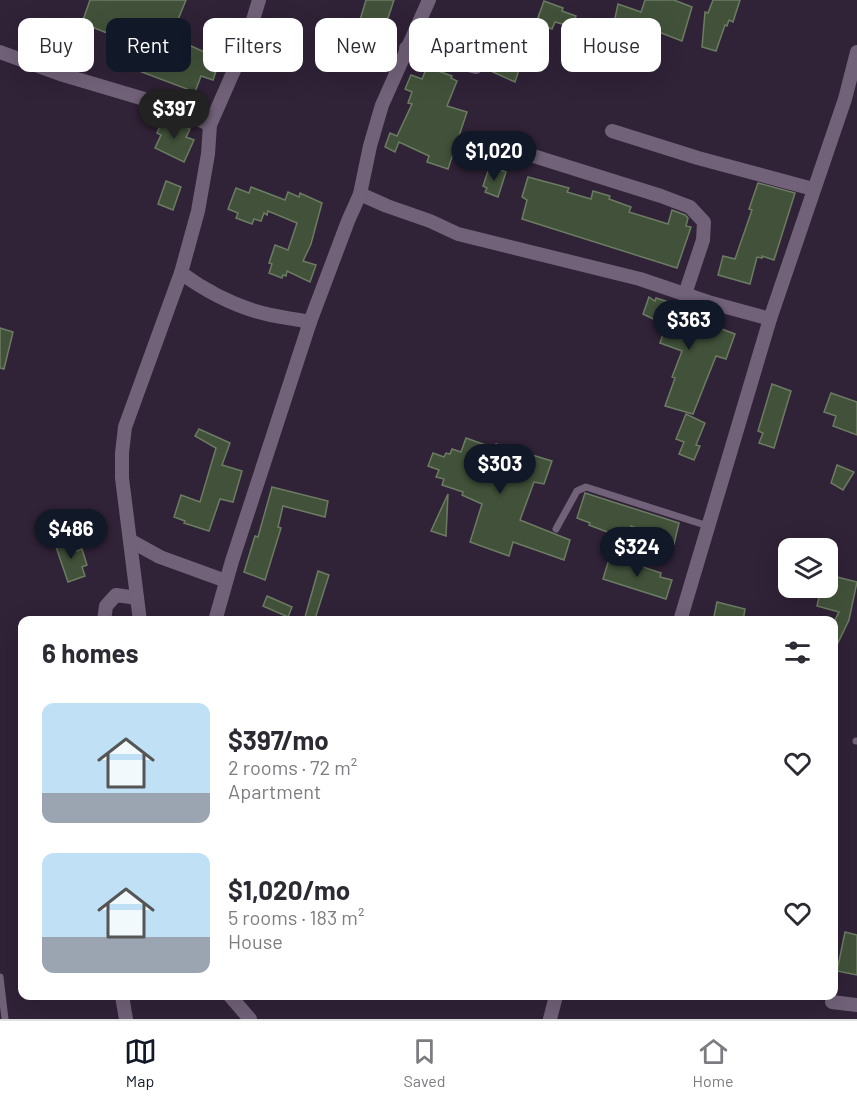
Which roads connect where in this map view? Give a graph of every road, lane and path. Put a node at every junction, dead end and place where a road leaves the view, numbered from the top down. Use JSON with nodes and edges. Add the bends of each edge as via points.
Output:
{"nodes":[{"id":1,"x":259,"y":0,"type":"edge"},
{"id":2,"x":429,"y":0,"type":"edge"},
{"id":3,"x":406,"y":48,"type":"junction"},
{"id":4,"x":409,"y":49,"type":"edge"},
{"id":5,"x":0,"y":52,"type":"edge"},
{"id":6,"x":857,"y":52,"type":"edge"},
{"id":7,"x":851,"y":101,"type":"edge"},
{"id":8,"x":210,"y":125,"type":"junction"},
{"id":9,"x":612,"y":130,"type":"dead end"},
{"id":10,"x":476,"y":138,"type":"dead end"},
{"id":11,"x":813,"y":189,"type":"junction"},
{"id":12,"x":360,"y":194,"type":"junction"},
{"id":13,"x":181,"y":273,"type":"junction"},
{"id":14,"x":684,"y":294,"type":"junction"},
{"id":15,"x":770,"y":319,"type":"junction"},
{"id":16,"x":310,"y":322,"type":"junction"},
{"id":17,"x":708,"y":526,"type":"junction"},
{"id":18,"x":556,"y":529,"type":"dead end"},
{"id":19,"x":131,"y":541,"type":"junction"},
{"id":20,"x":226,"y":581,"type":"junction"},
{"id":21,"x":137,"y":598,"type":"junction"},
{"id":22,"x":105,"y":616,"type":"edge"},
{"id":23,"x":139,"y":616,"type":"edge"},
{"id":24,"x":216,"y":616,"type":"edge"},
{"id":25,"x":681,"y":616,"type":"edge"},
{"id":26,"x":0,"y":977,"type":"edge"},
{"id":27,"x":123,"y":1000,"type":"edge"},
{"id":28,"x":233,"y":1000,"type":"edge"},
{"id":29,"x":555,"y":1000,"type":"edge"},
{"id":30,"x":832,"y":1002,"type":"dead end"},
{"id":31,"x":857,"y":1005,"type":"edge"},
{"id":32,"x":5,"y":1019,"type":"edge"},
{"id":33,"x":126,"y":1019,"type":"edge"},
{"id":34,"x":250,"y":1019,"type":"edge"},
{"id":35,"x":550,"y":1019,"type":"edge"}],
"edges":[{"from":1,"to":8,"type":"street","via":[[246,43]]},
{"from":2,"to":3,"type":"street"},
{"from":3,"to":4,"type":"street"},
{"from":3,"to":12,"type":"street","via":[[382,105]]},
{"from":5,"to":8,"type":"street","via":[[178,109]]},
{"from":6,"to":7,"type":"street"},
{"from":7,"to":11,"type":"street"},
{"from":8,"to":13,"type":"street","via":[[196,222]]},
{"from":9,"to":11,"type":"street"},
{"from":10,"to":14,"type":"street","via":[[690,207],[704,222],[704,228]]},
{"from":11,"to":15,"type":"street"},
{"from":12,"to":14,"type":"street","via":[[458,234],[640,279]]},
{"from":12,"to":16,"type":"street"},
{"from":13,"to":16,"type":"street","via":[[254,311]]},
{"from":13,"to":19,"type":"street","via":[[125,427],[122,478]]},
{"from":14,"to":15,"type":"street"},
{"from":15,"to":17,"type":"street"},
{"from":16,"to":20,"type":"street"},
{"from":17,"to":18,"type":"lane","via":[[586,487],[577,491]]},
{"from":17,"to":25,"type":"street"},
{"from":19,"to":20,"type":"street","via":[[160,557]]},
{"from":19,"to":21,"type":"street"},
{"from":20,"to":24,"type":"street"},
{"from":21,"to":22,"type":"street","via":[[116,596],[106,606]]},
{"from":21,"to":23,"type":"street"},
{"from":26,"to":32,"type":"lane"},
{"from":27,"to":33,"type":"street"},
{"from":28,"to":34,"type":"street"},
{"from":29,"to":35,"type":"street"},
{"from":30,"to":31,"type":"street"}]}
